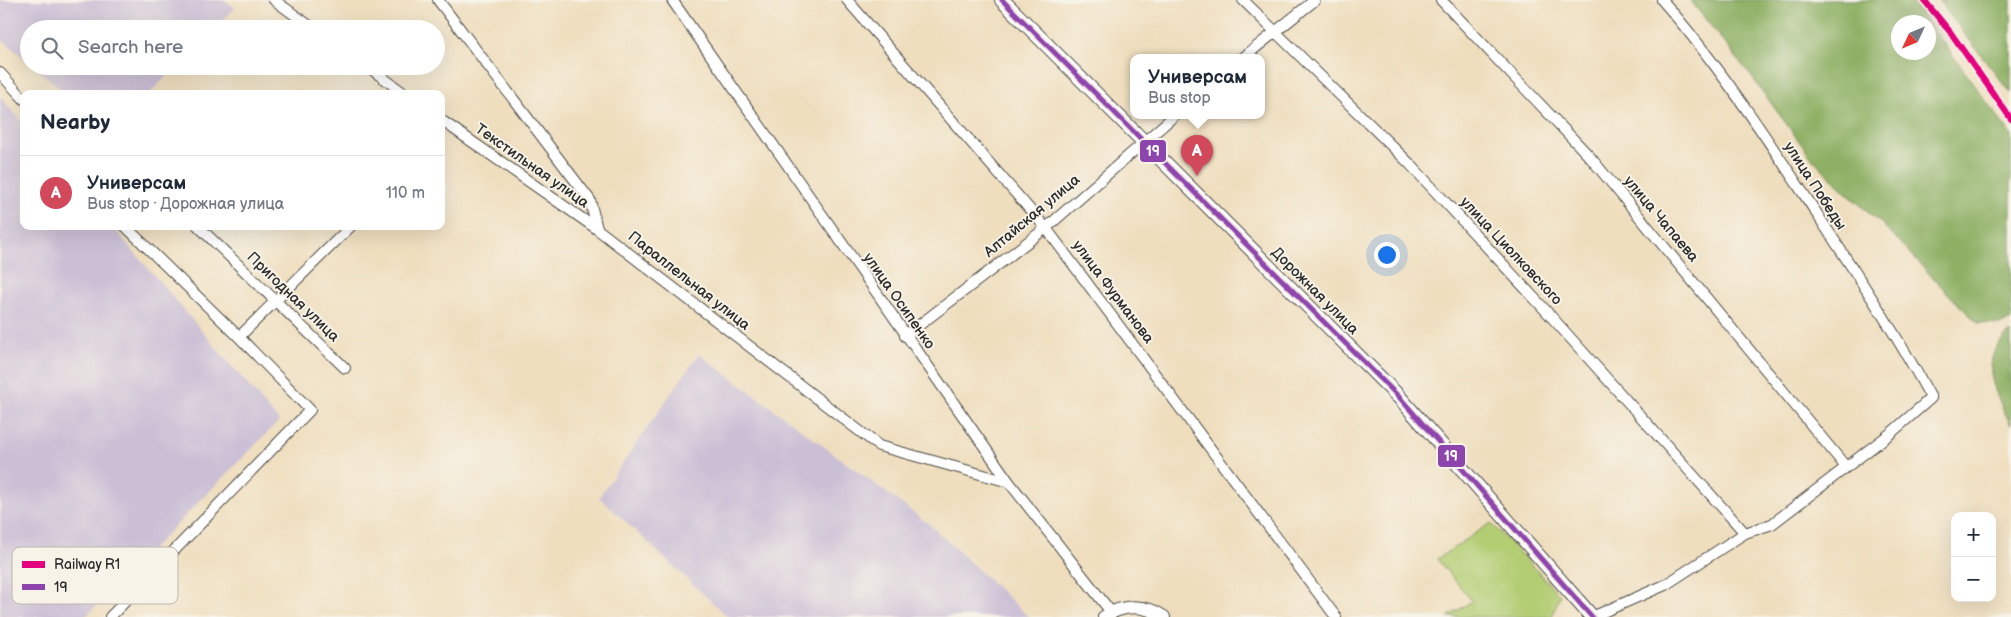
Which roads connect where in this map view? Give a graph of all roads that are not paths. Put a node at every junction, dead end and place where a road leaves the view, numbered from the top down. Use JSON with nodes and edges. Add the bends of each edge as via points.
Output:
{"nodes":[{"id":1,"x":274,"y":0,"type":"edge"},
{"id":2,"x":438,"y":0,"type":"edge"},
{"id":3,"x":672,"y":0,"type":"edge"},
{"id":4,"x":847,"y":0,"type":"edge"},
{"id":5,"x":1002,"y":0,"type":"edge"},
{"id":6,"x":1242,"y":0,"type":"edge"},
{"id":7,"x":1315,"y":0,"type":"edge"},
{"id":8,"x":1441,"y":0,"type":"edge"},
{"id":9,"x":1662,"y":0,"type":"edge"},
{"id":10,"x":302,"y":20,"type":"edge"},
{"id":11,"x":1275,"y":32,"type":"junction"},
{"id":12,"x":1248,"y":54,"type":"edge"},
{"id":13,"x":0,"y":73,"type":"edge"},
{"id":14,"x":379,"y":75,"type":"edge"},
{"id":15,"x":400,"y":90,"type":"edge"},
{"id":16,"x":20,"y":95,"type":"edge"},
{"id":17,"x":1170,"y":119,"type":"edge"},
{"id":18,"x":445,"y":123,"type":"edge"},
{"id":19,"x":1142,"y":142,"type":"junction"},
{"id":20,"x":1046,"y":228,"type":"junction"},
{"id":21,"x":129,"y":230,"type":"edge"},
{"id":22,"x":202,"y":230,"type":"edge"},
{"id":23,"x":347,"y":230,"type":"edge"},
{"id":24,"x":597,"y":230,"type":"junction"},
{"id":25,"x":277,"y":301,"type":"junction"},
{"id":26,"x":239,"y":336,"type":"junction"},
{"id":27,"x":905,"y":336,"type":"junction"},
{"id":28,"x":345,"y":368,"type":"dead end"},
{"id":29,"x":1846,"y":467,"type":"junction"},
{"id":30,"x":1009,"y":482,"type":"junction"},
{"id":31,"x":1745,"y":533,"type":"junction"},
{"id":32,"x":178,"y":547,"type":"edge"},
{"id":33,"x":123,"y":604,"type":"edge"},
{"id":34,"x":1107,"y":615,"type":"edge"},
{"id":35,"x":110,"y":617,"type":"edge"},
{"id":36,"x":1164,"y":617,"type":"edge"},
{"id":37,"x":1336,"y":617,"type":"edge"},
{"id":38,"x":1592,"y":617,"type":"edge"}],
"edges":[{"from":1,"to":10,"type":"street"},
{"from":2,"to":24,"type":"street","via":[[590,200]]},
{"from":3,"to":27,"type":"street","name":"улица Осипенко"},
{"from":4,"to":20,"type":"street","name":"улица Фурманова"},
{"from":5,"to":19,"type":"main road","name":"Дорожная улица"},
{"from":6,"to":11,"type":"street","name":"улица Циолковского"},
{"from":7,"to":11,"type":"street"},
{"from":8,"to":29,"type":"street","name":"улица Чапаева","via":[[1590,157]]},
{"from":9,"to":29,"type":"street","name":"улица Победы","via":[[1728,84],[1783,163],[1873,301],[1931,398]]},
{"from":11,"to":12,"type":"street"},
{"from":11,"to":31,"type":"street","name":"улица Циолковского","via":[[1410,164]]},
{"from":13,"to":16,"type":"street"},
{"from":14,"to":15,"type":"street"},
{"from":17,"to":19,"type":"street","name":"Алтайская улица"},
{"from":18,"to":24,"type":"street","name":"Текстильная улица"},
{"from":19,"to":20,"type":"street","name":"Алтайская улица"},
{"from":19,"to":38,"type":"main road","name":"Дорожная улица","via":[[1400,398]]},
{"from":20,"to":27,"type":"street","name":"Алтайская улица"},
{"from":20,"to":37,"type":"street","name":"улица Фурманова"},
{"from":21,"to":26,"type":"street"},
{"from":22,"to":25,"type":"street","name":"Пригодная улица"},
{"from":23,"to":25,"type":"street"},
{"from":24,"to":30,"type":"street","name":"Параллельная улица","via":[[879,446]]},
{"from":25,"to":26,"type":"street"},
{"from":25,"to":28,"type":"street","name":"Пригодная улица"},
{"from":26,"to":32,"type":"street","via":[[310,410]]},
{"from":27,"to":30,"type":"street","name":"улица Осипенко"},
{"from":29,"to":31,"type":"street","via":[[1772,524]]},
{"from":30,"to":34,"type":"street","name":"улица Осипенко"},
{"from":31,"to":38,"type":"street","via":[[1665,585]]},
{"from":33,"to":35,"type":"street"},
{"from":34,"to":36,"type":"street","via":[[1133,607],[1147,608]]}]}
